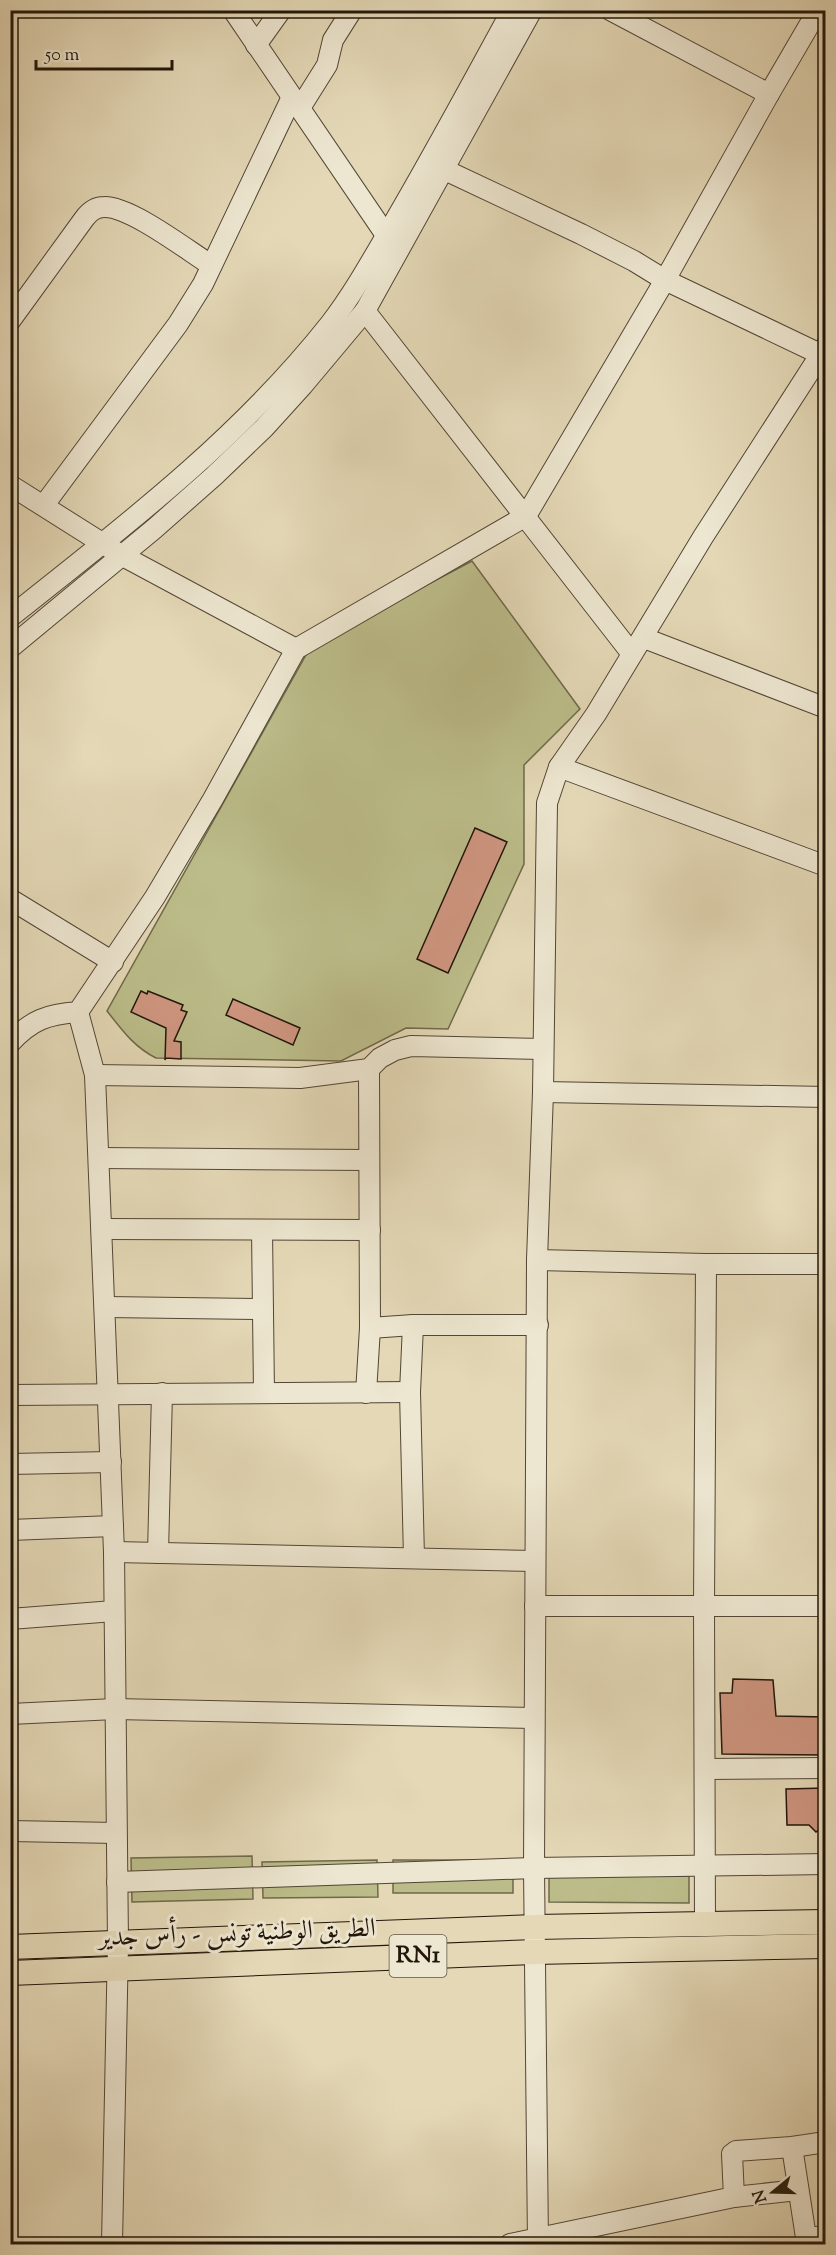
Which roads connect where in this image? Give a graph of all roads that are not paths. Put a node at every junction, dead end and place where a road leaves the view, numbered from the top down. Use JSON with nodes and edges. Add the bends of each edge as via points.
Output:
{"nodes":[{"id":1,"x":233,"y":10,"type":"edge"},
{"id":2,"x":281,"y":10,"type":"edge"},
{"id":3,"x":352,"y":10,"type":"edge"},
{"id":4,"x":512,"y":10,"type":"edge"},
{"id":5,"x":532,"y":10,"type":"edge"},
{"id":6,"x":610,"y":10,"type":"edge"},
{"id":7,"x":818,"y":10,"type":"edge"},
{"id":8,"x":256,"y":45,"type":"junction"},
{"id":9,"x":769,"y":94,"type":"junction"},
{"id":10,"x":296,"y":103,"type":"junction"},
{"id":11,"x":445,"y":170,"type":"junction"},
{"id":12,"x":386,"y":236,"type":"junction"},
{"id":13,"x":399,"y":253,"type":"junction"},
{"id":14,"x":211,"y":265,"type":"junction"},
{"id":15,"x":664,"y":280,"type":"junction"},
{"id":16,"x":365,"y":311,"type":"junction"},
{"id":17,"x":10,"y":321,"type":"edge"},
{"id":18,"x":823,"y":350,"type":"edge"},
{"id":19,"x":10,"y":484,"type":"edge"},
{"id":20,"x":44,"y":505,"type":"junction"},
{"id":21,"x":526,"y":516,"type":"junction"},
{"id":22,"x":103,"y":544,"type":"junction"},
{"id":23,"x":121,"y":555,"type":"junction"},
{"id":24,"x":10,"y":617,"type":"edge"},
{"id":25,"x":644,"y":638,"type":"junction"},
{"id":26,"x":10,"y":648,"type":"edge"},
{"id":27,"x":296,"y":650,"type":"junction"},
{"id":28,"x":632,"y":654,"type":"junction"},
{"id":29,"x":825,"y":708,"type":"edge"},
{"id":30,"x":559,"y":767,"type":"junction"},
{"id":31,"x":825,"y":866,"type":"edge"},
{"id":32,"x":10,"y":899,"type":"edge"},
{"id":33,"x":113,"y":962,"type":"junction"},
{"id":34,"x":78,"y":1012,"type":"junction"},
{"id":35,"x":14,"y":1039,"type":"edge"},
{"id":36,"x":542,"y":1049,"type":"junction"},
{"id":37,"x":10,"y":1054,"type":"edge"},
{"id":38,"x":369,"y":1069,"type":"junction"},
{"id":39,"x":95,"y":1075,"type":"junction"},
{"id":40,"x":543,"y":1092,"type":"junction"},
{"id":41,"x":825,"y":1097,"type":"edge"},
{"id":42,"x":99,"y":1158,"type":"junction"},
{"id":43,"x":369,"y":1160,"type":"junction"},
{"id":44,"x":103,"y":1229,"type":"junction"},
{"id":45,"x":262,"y":1230,"type":"junction"},
{"id":46,"x":370,"y":1230,"type":"junction"},
{"id":47,"x":537,"y":1260,"type":"junction"},
{"id":48,"x":706,"y":1264,"type":"junction"},
{"id":49,"x":825,"y":1264,"type":"edge"},
{"id":50,"x":106,"y":1307,"type":"junction"},
{"id":51,"x":263,"y":1309,"type":"junction"},
{"id":52,"x":537,"y":1324,"type":"junction"},
{"id":53,"x":413,"y":1325,"type":"junction"},
{"id":54,"x":370,"y":1328,"type":"junction"},
{"id":55,"x":410,"y":1392,"type":"junction"},
{"id":56,"x":109,"y":1393,"type":"junction"},
{"id":57,"x":162,"y":1393,"type":"junction"},
{"id":58,"x":264,"y":1393,"type":"junction"},
{"id":59,"x":366,"y":1393,"type":"junction"},
{"id":60,"x":10,"y":1395,"type":"edge"},
{"id":61,"x":111,"y":1462,"type":"junction"},
{"id":62,"x":10,"y":1464,"type":"edge"},
{"id":63,"x":113,"y":1526,"type":"junction"},
{"id":64,"x":10,"y":1530,"type":"edge"},
{"id":65,"x":114,"y":1552,"type":"junction"},
{"id":66,"x":158,"y":1553,"type":"junction"},
{"id":67,"x":414,"y":1558,"type":"junction"},
{"id":68,"x":535,"y":1561,"type":"junction"},
{"id":69,"x":704,"y":1605,"type":"junction"},
{"id":70,"x":535,"y":1606,"type":"junction"},
{"id":71,"x":825,"y":1606,"type":"edge"},
{"id":72,"x":114,"y":1611,"type":"junction"},
{"id":73,"x":10,"y":1619,"type":"edge"},
{"id":74,"x":115,"y":1710,"type":"junction"},
{"id":75,"x":10,"y":1714,"type":"edge"},
{"id":76,"x":534,"y":1718,"type":"junction"},
{"id":77,"x":706,"y":1768,"type":"junction"},
{"id":78,"x":825,"y":1768,"type":"edge"},
{"id":79,"x":10,"y":1831,"type":"edge"},
{"id":80,"x":116,"y":1833,"type":"junction"},
{"id":81,"x":825,"y":1864,"type":"edge"},
{"id":82,"x":706,"y":1866,"type":"junction"},
{"id":83,"x":534,"y":1868,"type":"junction"},
{"id":84,"x":117,"y":1882,"type":"junction"},
{"id":85,"x":825,"y":1922,"type":"edge"},
{"id":86,"x":705,"y":1925,"type":"junction"},
{"id":87,"x":535,"y":1928,"type":"junction"},
{"id":88,"x":118,"y":1943,"type":"junction"},
{"id":89,"x":825,"y":1946,"type":"edge"},
{"id":90,"x":10,"y":1947,"type":"edge"},
{"id":91,"x":534,"y":1952,"type":"junction"},
{"id":92,"x":118,"y":1967,"type":"junction"},
{"id":93,"x":10,"y":1973,"type":"edge"},
{"id":94,"x":825,"y":2142,"type":"edge"},
{"id":95,"x":792,"y":2147,"type":"junction"},
{"id":96,"x":798,"y":2190,"type":"junction"},
{"id":97,"x":734,"y":2198,"type":"junction"},
{"id":98,"x":813,"y":2239,"type":"edge"},
{"id":99,"x":538,"y":2242,"type":"edge"},
{"id":100,"x":112,"y":2244,"type":"edge"},
{"id":101,"x":510,"y":2244,"type":"edge"}],
"edges":[{"from":1,"to":8,"type":"street"},
{"from":2,"to":8,"type":"street"},
{"from":3,"to":10,"type":"street","via":[[333,40],[327,64]]},
{"from":4,"to":12,"type":"street"},
{"from":5,"to":11,"type":"street"},
{"from":6,"to":9,"type":"street"},
{"from":7,"to":9,"type":"street"},
{"from":8,"to":10,"type":"street"},
{"from":9,"to":15,"type":"street"},
{"from":10,"to":12,"type":"street"},
{"from":10,"to":14,"type":"street"},
{"from":11,"to":13,"type":"street"},
{"from":11,"to":15,"type":"street","via":[[581,234]]},
{"from":12,"to":13,"type":"street"},
{"from":12,"to":22,"type":"street","via":[[350,296],[278,385],[210,453]]},
{"from":13,"to":16,"type":"street"},
{"from":14,"to":17,"type":"street","via":[[136,217],[108,207],[97,208],[84,219]]},
{"from":14,"to":20,"type":"street","via":[[204,284],[178,324]]},
{"from":15,"to":18,"type":"street"},
{"from":15,"to":21,"type":"street"},
{"from":16,"to":21,"type":"street"},
{"from":16,"to":23,"type":"street","via":[[264,428],[206,484]]},
{"from":18,"to":25,"type":"street"},
{"from":19,"to":20,"type":"street"},
{"from":20,"to":22,"type":"street"},
{"from":21,"to":27,"type":"street"},
{"from":21,"to":28,"type":"street"},
{"from":22,"to":23,"type":"street"},
{"from":22,"to":24,"type":"street"},
{"from":23,"to":26,"type":"street"},
{"from":23,"to":27,"type":"street"},
{"from":25,"to":28,"type":"street"},
{"from":25,"to":29,"type":"street"},
{"from":27,"to":33,"type":"street","via":[[213,799]]},
{"from":28,"to":30,"type":"street"},
{"from":30,"to":31,"type":"street"},
{"from":30,"to":36,"type":"street","via":[[547,803]]},
{"from":32,"to":33,"type":"street"},
{"from":33,"to":34,"type":"street"},
{"from":34,"to":35,"type":"street","via":[[55,1014],[34,1022]]},
{"from":34,"to":39,"type":"street"},
{"from":35,"to":37,"type":"street"},
{"from":36,"to":38,"type":"street","via":[[411,1046],[388,1054]]},
{"from":36,"to":40,"type":"street"},
{"from":38,"to":39,"type":"street","via":[[300,1078]]},
{"from":38,"to":43,"type":"street"},
{"from":39,"to":42,"type":"street"},
{"from":40,"to":41,"type":"street"},
{"from":40,"to":47,"type":"street"},
{"from":42,"to":43,"type":"street"},
{"from":42,"to":44,"type":"street"},
{"from":43,"to":46,"type":"street"},
{"from":44,"to":45,"type":"street"},
{"from":44,"to":50,"type":"street"},
{"from":45,"to":46,"type":"street"},
{"from":45,"to":51,"type":"street"},
{"from":46,"to":54,"type":"street"},
{"from":47,"to":48,"type":"street"},
{"from":47,"to":52,"type":"street"},
{"from":48,"to":49,"type":"street"},
{"from":48,"to":69,"type":"street"},
{"from":50,"to":51,"type":"street"},
{"from":50,"to":56,"type":"street"},
{"from":51,"to":58,"type":"street"},
{"from":52,"to":53,"type":"street"},
{"from":52,"to":68,"type":"street"},
{"from":53,"to":54,"type":"street"},
{"from":53,"to":55,"type":"street"},
{"from":54,"to":59,"type":"street"},
{"from":55,"to":59,"type":"street"},
{"from":55,"to":67,"type":"street"},
{"from":56,"to":57,"type":"street"},
{"from":56,"to":60,"type":"street"},
{"from":56,"to":61,"type":"street"},
{"from":57,"to":58,"type":"street"},
{"from":57,"to":66,"type":"street"},
{"from":58,"to":59,"type":"street"},
{"from":61,"to":62,"type":"street"},
{"from":61,"to":63,"type":"street"},
{"from":63,"to":64,"type":"street"},
{"from":63,"to":65,"type":"street"},
{"from":65,"to":66,"type":"street"},
{"from":65,"to":72,"type":"street"},
{"from":66,"to":67,"type":"street"},
{"from":67,"to":68,"type":"street"},
{"from":68,"to":70,"type":"street"},
{"from":69,"to":70,"type":"street"},
{"from":69,"to":71,"type":"street"},
{"from":69,"to":77,"type":"street"},
{"from":70,"to":76,"type":"street"},
{"from":72,"to":73,"type":"street"},
{"from":72,"to":74,"type":"street"},
{"from":74,"to":75,"type":"street"},
{"from":74,"to":76,"type":"street"},
{"from":74,"to":80,"type":"street"},
{"from":76,"to":83,"type":"street"},
{"from":77,"to":78,"type":"street"},
{"from":77,"to":82,"type":"street"},
{"from":79,"to":80,"type":"street"},
{"from":80,"to":84,"type":"street"},
{"from":81,"to":82,"type":"street"},
{"from":82,"to":83,"type":"street"},
{"from":82,"to":86,"type":"street"},
{"from":83,"to":84,"type":"street"},
{"from":83,"to":87,"type":"street"},
{"from":84,"to":88,"type":"street"},
{"from":85,"to":86,"type":"main road","name":"الطريق الوطنية تونس - رأس جدير","number":"RN1"},
{"from":86,"to":87,"type":"main road","name":"الطريق الوطنية تونس - رأس جدير","number":"RN1"},
{"from":87,"to":88,"type":"main road","name":"الطريق الوطنية تونس - رأس جدير","number":"RN1"},
{"from":87,"to":91,"type":"street"},
{"from":88,"to":90,"type":"main road","name":"الطريق الوطنية تونس - رأس جدير","number":"RN1"},
{"from":88,"to":92,"type":"street"},
{"from":89,"to":91,"type":"main road","name":"الطريق الوطنية تونس - رأس جدير","number":"RN1"},
{"from":91,"to":92,"type":"main road","name":"الطريق الوطنية تونس - رأس جدير","number":"RN1"},
{"from":91,"to":99,"type":"street"},
{"from":92,"to":93,"type":"main road","name":"الطريق الوطنية تونس - رأس جدير","number":"RN1"},
{"from":92,"to":100,"type":"street"},
{"from":94,"to":95,"type":"street"},
{"from":95,"to":96,"type":"street"},
{"from":95,"to":97,"type":"street","via":[[732,2154]]},
{"from":96,"to":97,"type":"street"},
{"from":96,"to":98,"type":"street"},
{"from":97,"to":99,"type":"street"},
{"from":99,"to":101,"type":"street"}]}
